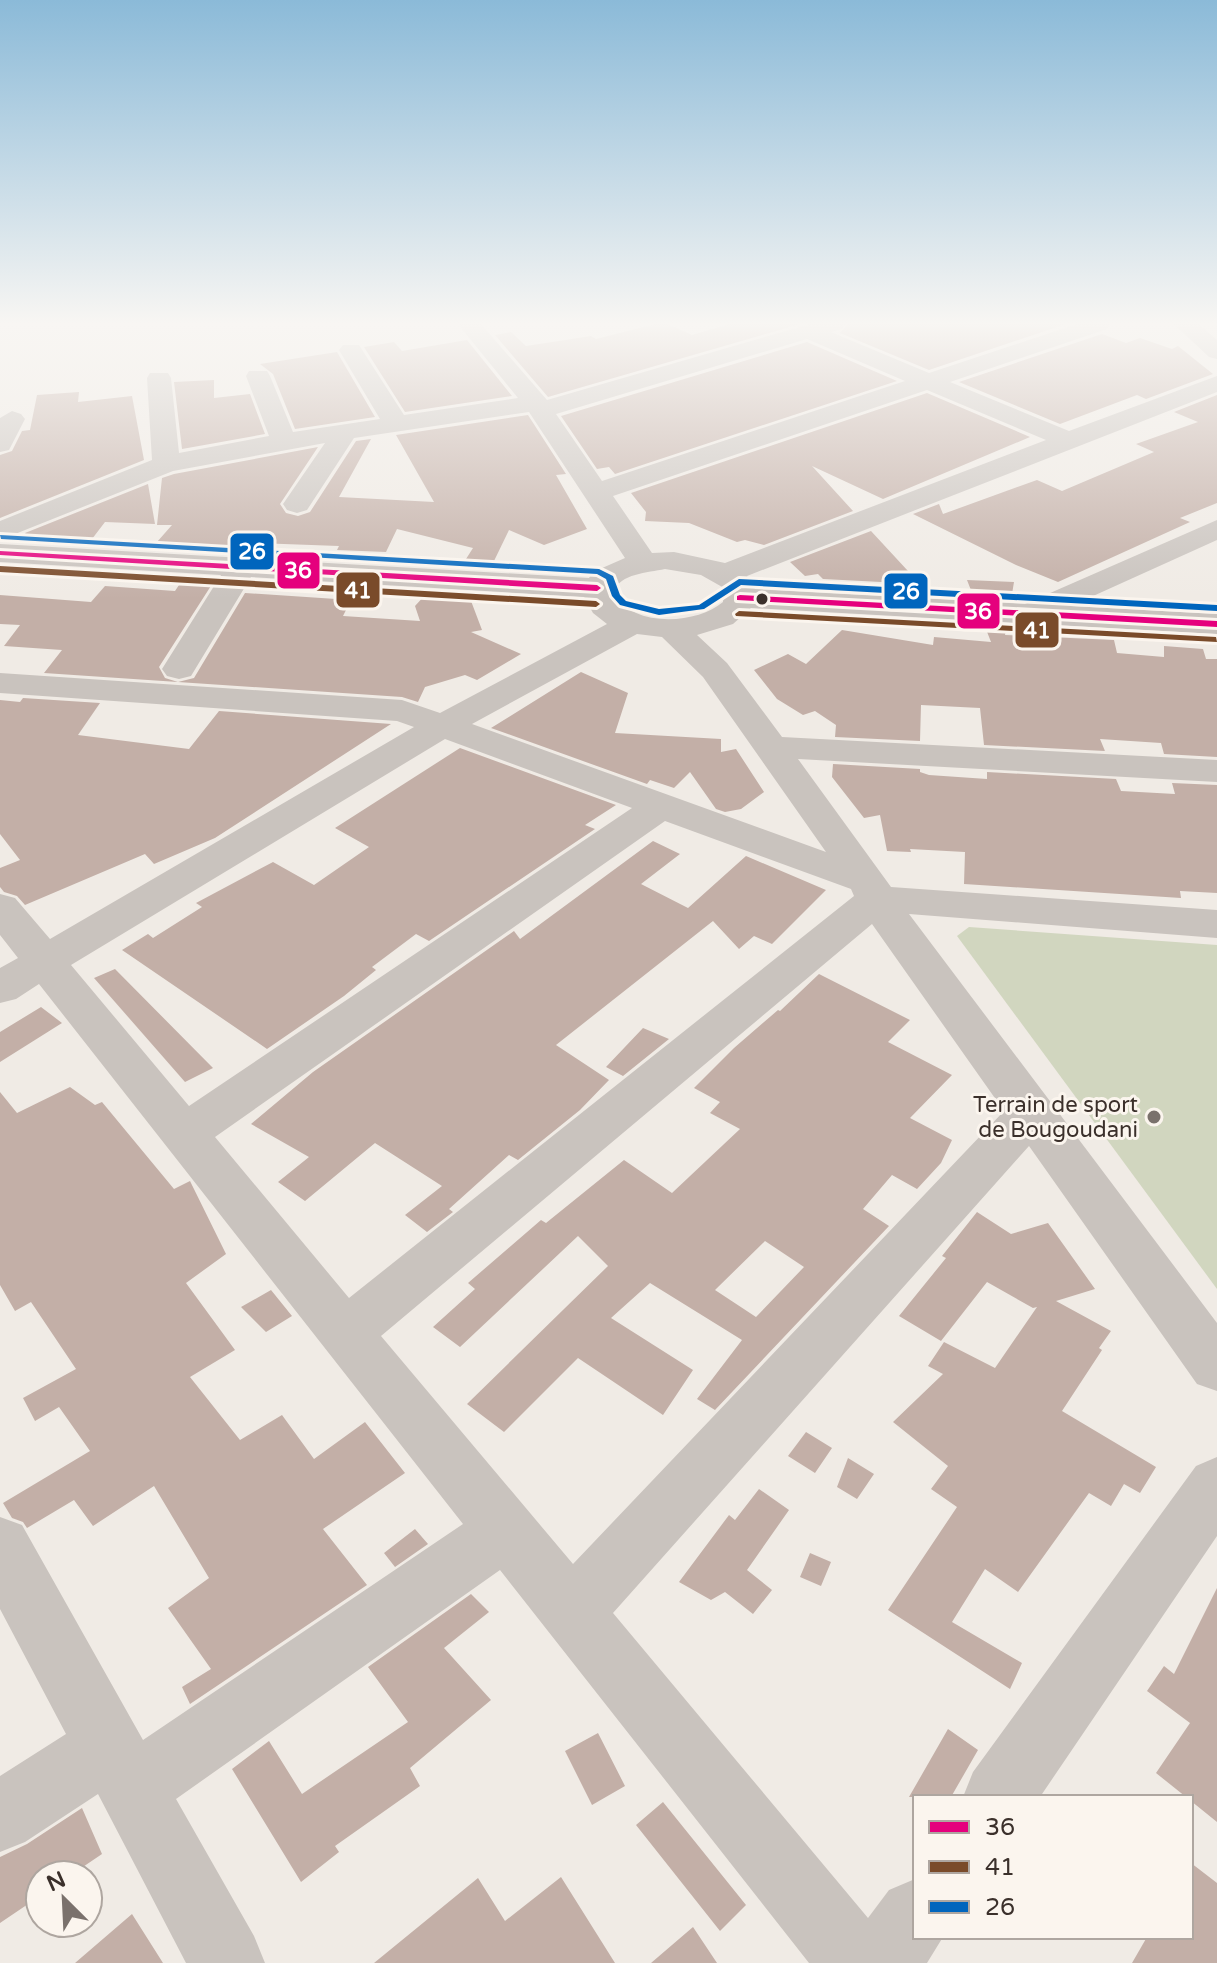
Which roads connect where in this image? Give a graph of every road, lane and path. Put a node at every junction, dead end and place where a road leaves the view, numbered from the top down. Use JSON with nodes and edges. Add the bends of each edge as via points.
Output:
{"nodes":[{"id":1,"x":162,"y":416,"type":"edge"},
{"id":2,"x":274,"y":416,"type":"edge"},
{"id":3,"x":391,"y":416,"type":"edge"},
{"id":4,"x":462,"y":416,"type":"edge"},
{"id":5,"x":544,"y":416,"type":"edge"},
{"id":6,"x":824,"y":416,"type":"edge"},
{"id":7,"x":1010,"y":416,"type":"edge"},
{"id":8,"x":1132,"y":416,"type":"edge"},
{"id":9,"x":396,"y":423,"type":"junction"},
{"id":10,"x":346,"y":431,"type":"junction"},
{"id":11,"x":1068,"y":440,"type":"junction"},
{"id":12,"x":284,"y":441,"type":"junction"},
{"id":13,"x":166,"y":464,"type":"junction"},
{"id":14,"x":596,"y":492,"type":"junction"},
{"id":15,"x":297,"y":504,"type":"dead end"},
{"id":16,"x":1217,"y":529,"type":"edge"},
{"id":17,"x":0,"y":531,"type":"edge"},
{"id":18,"x":0,"y":553,"type":"edge"},
{"id":19,"x":643,"y":562,"type":"junction"},
{"id":20,"x":242,"y":566,"type":"junction"},
{"id":21,"x":732,"y":586,"type":"junction"},
{"id":22,"x":597,"y":588,"type":"junction"},
{"id":23,"x":1031,"y":613,"type":"junction"},
{"id":24,"x":1217,"y":624,"type":"edge"},
{"id":25,"x":652,"y":626,"type":"junction"},
{"id":26,"x":179,"y":669,"type":"dead end"},
{"id":27,"x":0,"y":683,"type":"edge"},
{"id":28,"x":442,"y":726,"type":"junction"},
{"id":29,"x":770,"y":747,"type":"junction"},
{"id":30,"x":1217,"y":771,"type":"edge"},
{"id":31,"x":661,"y":806,"type":"junction"},
{"id":32,"x":871,"y":890,"type":"junction"},
{"id":33,"x":0,"y":907,"type":"edge"},
{"id":34,"x":1217,"y":924,"type":"edge"},
{"id":35,"x":22,"y":975,"type":"edge"},
{"id":36,"x":1032,"y":1112,"type":"junction"},
{"id":37,"x":184,"y":1134,"type":"junction"},
{"id":38,"x":345,"y":1333,"type":"junction"},
{"id":39,"x":1217,"y":1367,"type":"edge"},
{"id":40,"x":1217,"y":1485,"type":"edge"},
{"id":41,"x":506,"y":1530,"type":"junction"},
{"id":42,"x":0,"y":1546,"type":"edge"},
{"id":43,"x":572,"y":1611,"type":"junction"},
{"id":44,"x":120,"y":1768,"type":"junction"},
{"id":45,"x":999,"y":1795,"type":"edge"},
{"id":46,"x":0,"y":1817,"type":"edge"},
{"id":47,"x":913,"y":1919,"type":"edge"},
{"id":48,"x":227,"y":1963,"type":"edge"},
{"id":49,"x":857,"y":1963,"type":"edge"},
{"id":50,"x":882,"y":1963,"type":"edge"}],
"edges":[{"from":1,"to":13,"type":"street"},
{"from":2,"to":12,"type":"street"},
{"from":3,"to":9,"type":"street"},
{"from":4,"to":9,"type":"street"},
{"from":5,"to":14,"type":"street"},
{"from":6,"to":14,"type":"street"},
{"from":7,"to":11,"type":"street"},
{"from":8,"to":11,"type":"street"},
{"from":9,"to":10,"type":"street"},
{"from":10,"to":12,"type":"street"},
{"from":10,"to":15,"type":"street"},
{"from":11,"to":21,"type":"street"},
{"from":12,"to":13,"type":"street"},
{"from":13,"to":17,"type":"street"},
{"from":14,"to":19,"type":"street"},
{"from":16,"to":23,"type":"street"},
{"from":18,"to":20,"type":"street"},
{"from":19,"to":21,"type":"street","via":[[687,562]]},
{"from":19,"to":22,"type":"street","via":[[621,568]]},
{"from":20,"to":22,"type":"street"},
{"from":20,"to":26,"type":"street"},
{"from":21,"to":23,"type":"street"},
{"from":21,"to":25,"type":"street","via":[[733,610],[718,620]]},
{"from":22,"to":25,"type":"street","via":[[602,608]]},
{"from":23,"to":24,"type":"street"},
{"from":25,"to":28,"type":"street"},
{"from":25,"to":29,"type":"street","via":[[715,670]]},
{"from":27,"to":28,"type":"street","via":[[402,711]]},
{"from":28,"to":31,"type":"street"},
{"from":28,"to":35,"type":"street"},
{"from":29,"to":30,"type":"street"},
{"from":29,"to":32,"type":"street"},
{"from":31,"to":32,"type":"street"},
{"from":31,"to":37,"type":"street"},
{"from":32,"to":34,"type":"street"},
{"from":32,"to":36,"type":"street"},
{"from":32,"to":38,"type":"street"},
{"from":33,"to":35,"type":"street"},
{"from":35,"to":37,"type":"street"},
{"from":36,"to":39,"type":"street"},
{"from":36,"to":43,"type":"street"},
{"from":37,"to":38,"type":"street"},
{"from":38,"to":41,"type":"street"},
{"from":40,"to":45,"type":"street"},
{"from":41,"to":43,"type":"street"},
{"from":41,"to":44,"type":"street"},
{"from":42,"to":44,"type":"street"},
{"from":43,"to":49,"type":"street"},
{"from":44,"to":46,"type":"street"},
{"from":44,"to":48,"type":"street"},
{"from":47,"to":50,"type":"street"}]}
